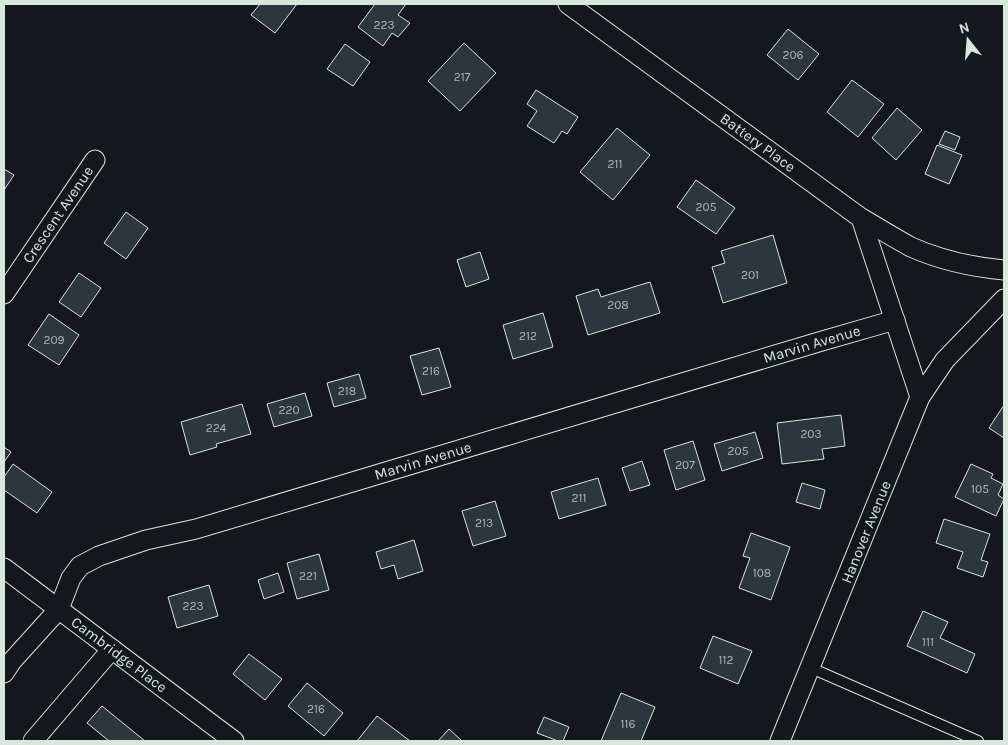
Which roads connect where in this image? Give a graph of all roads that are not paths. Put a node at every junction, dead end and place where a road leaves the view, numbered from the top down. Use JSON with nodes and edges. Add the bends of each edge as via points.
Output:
{"nodes":[{"id":1,"x":568,"y":4,"type":"edge"},
{"id":2,"x":95,"y":160,"type":"dead end"},
{"id":3,"x":861,"y":218,"type":"junction"},
{"id":4,"x":1004,"y":270,"type":"edge"},
{"id":5,"x":4,"y":294,"type":"edge"},
{"id":6,"x":1004,"y":298,"type":"edge"},
{"id":7,"x":895,"y":320,"type":"junction"},
{"id":8,"x":920,"y":396,"type":"junction"},
{"id":9,"x":4,"y":568,"type":"edge"},
{"id":10,"x":59,"y":609,"type":"junction"},
{"id":11,"x":112,"y":649,"type":"junction"},
{"id":12,"x":810,"y":668,"type":"junction"},
{"id":13,"x":4,"y":674,"type":"edge"},
{"id":14,"x":33,"y":741,"type":"edge"},
{"id":15,"x":234,"y":741,"type":"edge"},
{"id":16,"x":780,"y":741,"type":"edge"},
{"id":17,"x":978,"y":741,"type":"edge"}],
"edges":[{"from":1,"to":3,"type":"street","name":"Battery Place"},
{"from":2,"to":5,"type":"street","name":"Crescent Avenue"},
{"from":3,"to":4,"type":"street","via":[[911,246],[943,259]]},
{"from":3,"to":7,"type":"street"},
{"from":6,"to":8,"type":"street","via":[[945,360]]},
{"from":7,"to":8,"type":"street"},
{"from":7,"to":10,"type":"street","name":"Marvin Avenue","via":[[99,556],[80,566],[71,578]]},
{"from":8,"to":12,"type":"street","name":"Hanover Avenue"},
{"from":9,"to":10,"type":"street","name":"Cambridge Place"},
{"from":10,"to":11,"type":"street","name":"Cambridge Place"},
{"from":10,"to":13,"type":"street","name":"Marvin Avenue"},
{"from":11,"to":14,"type":"street"},
{"from":11,"to":15,"type":"street","name":"Cambridge Place"},
{"from":12,"to":16,"type":"street","name":"Hanover Avenue"},
{"from":12,"to":17,"type":"lane"}]}
